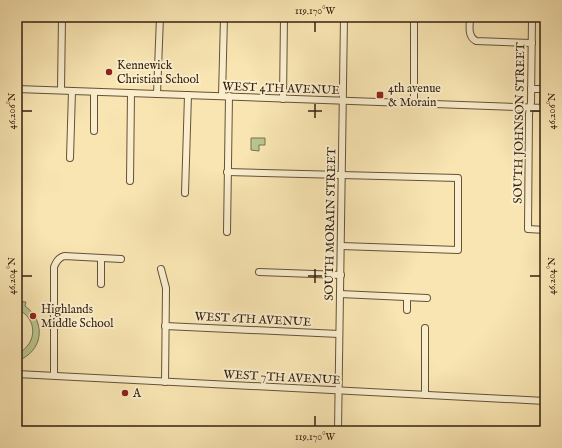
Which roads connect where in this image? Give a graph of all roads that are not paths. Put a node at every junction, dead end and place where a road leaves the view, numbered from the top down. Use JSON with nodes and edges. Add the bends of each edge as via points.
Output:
{"nodes":[{"id":1,"x":62,"y":17,"type":"edge"},
{"id":2,"x":160,"y":17,"type":"edge"},
{"id":3,"x":224,"y":17,"type":"edge"},
{"id":4,"x":284,"y":17,"type":"edge"},
{"id":5,"x":344,"y":17,"type":"edge"},
{"id":6,"x":414,"y":17,"type":"edge"},
{"id":7,"x":470,"y":17,"type":"edge"},
{"id":8,"x":532,"y":17,"type":"edge"},
{"id":9,"x":532,"y":43,"type":"junction"},
{"id":10,"x":545,"y":73,"type":"edge"},
{"id":11,"x":17,"y":89,"type":"edge"},
{"id":12,"x":531,"y":89,"type":"junction"},
{"id":13,"x":544,"y":89,"type":"edge"},
{"id":14,"x":61,"y":90,"type":"junction"},
{"id":15,"x":72,"y":91,"type":"junction"},
{"id":16,"x":94,"y":92,"type":"junction"},
{"id":17,"x":131,"y":93,"type":"junction"},
{"id":18,"x":158,"y":94,"type":"junction"},
{"id":19,"x":188,"y":95,"type":"junction"},
{"id":20,"x":225,"y":96,"type":"junction"},
{"id":21,"x":283,"y":99,"type":"junction"},
{"id":22,"x":343,"y":101,"type":"junction"},
{"id":23,"x":414,"y":104,"type":"junction"},
{"id":24,"x":530,"y":108,"type":"junction"},
{"id":25,"x":544,"y":108,"type":"edge"},
{"id":26,"x":94,"y":131,"type":"dead end"},
{"id":27,"x":70,"y":158,"type":"dead end"},
{"id":28,"x":227,"y":172,"type":"junction"},
{"id":29,"x":342,"y":175,"type":"junction"},
{"id":30,"x":130,"y":181,"type":"dead end"},
{"id":31,"x":185,"y":193,"type":"dead end"},
{"id":32,"x":545,"y":230,"type":"edge"},
{"id":33,"x":226,"y":232,"type":"dead end"},
{"id":34,"x":341,"y":246,"type":"junction"},
{"id":35,"x":101,"y":258,"type":"junction"},
{"id":36,"x":121,"y":259,"type":"dead end"},
{"id":37,"x":161,"y":269,"type":"dead end"},
{"id":38,"x":259,"y":272,"type":"dead end"},
{"id":39,"x":341,"y":275,"type":"junction"},
{"id":40,"x":101,"y":284,"type":"dead end"},
{"id":41,"x":340,"y":294,"type":"junction"},
{"id":42,"x":407,"y":297,"type":"junction"},
{"id":43,"x":427,"y":298,"type":"dead end"},
{"id":44,"x":407,"y":310,"type":"dead end"},
{"id":45,"x":165,"y":326,"type":"junction"},
{"id":46,"x":425,"y":328,"type":"dead end"},
{"id":47,"x":340,"y":334,"type":"junction"},
{"id":48,"x":17,"y":374,"type":"edge"},
{"id":49,"x":54,"y":375,"type":"junction"},
{"id":50,"x":165,"y":382,"type":"junction"},
{"id":51,"x":339,"y":391,"type":"junction"},
{"id":52,"x":424,"y":395,"type":"junction"},
{"id":53,"x":545,"y":401,"type":"edge"},
{"id":54,"x":338,"y":431,"type":"edge"}],
"edges":[{"from":1,"to":14,"type":"street"},
{"from":2,"to":18,"type":"street"},
{"from":3,"to":20,"type":"street"},
{"from":4,"to":21,"type":"street"},
{"from":5,"to":22,"type":"street","name":"SOUTH MORAIN STREET"},
{"from":6,"to":23,"type":"street"},
{"from":7,"to":9,"type":"street","via":[[470,35],[474,40]]},
{"from":8,"to":9,"type":"street","name":"SOUTH JOHNSON STREET"},
{"from":9,"to":12,"type":"street","name":"SOUTH JOHNSON STREET"},
{"from":10,"to":13,"type":"street"},
{"from":11,"to":14,"type":"street","name":"WEST 4TH AVENUE"},
{"from":12,"to":13,"type":"street"},
{"from":12,"to":24,"type":"street","name":"SOUTH JOHNSON STREET"},
{"from":13,"to":25,"type":"street"},
{"from":14,"to":15,"type":"street","name":"WEST 4TH AVENUE"},
{"from":15,"to":16,"type":"street","name":"WEST 4TH AVENUE"},
{"from":15,"to":27,"type":"street"},
{"from":16,"to":17,"type":"street","name":"WEST 4TH AVENUE"},
{"from":16,"to":26,"type":"street"},
{"from":17,"to":18,"type":"street","name":"WEST 4TH AVENUE"},
{"from":17,"to":30,"type":"street"},
{"from":18,"to":19,"type":"street","name":"WEST 4TH AVENUE"},
{"from":19,"to":20,"type":"street","name":"WEST 4TH AVENUE"},
{"from":19,"to":31,"type":"street"},
{"from":20,"to":21,"type":"street","name":"WEST 4TH AVENUE"},
{"from":20,"to":28,"type":"street"},
{"from":21,"to":22,"type":"street","name":"WEST 4TH AVENUE"},
{"from":22,"to":23,"type":"street","name":"WEST 4TH AVENUE"},
{"from":22,"to":29,"type":"street","name":"SOUTH MORAIN STREET"},
{"from":23,"to":24,"type":"street","name":"WEST 4TH AVENUE"},
{"from":24,"to":25,"type":"street","name":"WEST 4TH AVENUE"},
{"from":24,"to":32,"type":"street","name":"SOUTH JOHNSON STREET","via":[[528,229]]},
{"from":28,"to":29,"type":"street"},
{"from":28,"to":33,"type":"street"},
{"from":29,"to":34,"type":"street","name":"SOUTH MORAIN STREET"},
{"from":29,"to":34,"type":"street","via":[[458,178],[458,250]]},
{"from":34,"to":39,"type":"street","name":"SOUTH MORAIN STREET"},
{"from":35,"to":36,"type":"street"},
{"from":35,"to":40,"type":"street"},
{"from":35,"to":49,"type":"street","via":[[64,256],[54,267]]},
{"from":37,"to":45,"type":"street","via":[[166,288]]},
{"from":38,"to":39,"type":"street"},
{"from":39,"to":41,"type":"street","name":"SOUTH MORAIN STREET"},
{"from":41,"to":42,"type":"street"},
{"from":41,"to":47,"type":"street","name":"SOUTH MORAIN STREET"},
{"from":42,"to":43,"type":"street"},
{"from":42,"to":44,"type":"street"},
{"from":45,"to":47,"type":"street","name":"WEST 6TH AVENUE"},
{"from":45,"to":50,"type":"street"},
{"from":46,"to":52,"type":"street"},
{"from":47,"to":51,"type":"street","name":"SOUTH MORAIN STREET"},
{"from":48,"to":49,"type":"street","name":"WEST 7TH AVENUE"},
{"from":49,"to":50,"type":"street","name":"WEST 7TH AVENUE"},
{"from":50,"to":51,"type":"street","name":"WEST 7TH AVENUE"},
{"from":51,"to":52,"type":"street","name":"WEST 7TH AVENUE"},
{"from":51,"to":54,"type":"street","name":"SOUTH MORAIN STREET"},
{"from":52,"to":53,"type":"street","name":"WEST 7TH AVENUE"}]}
